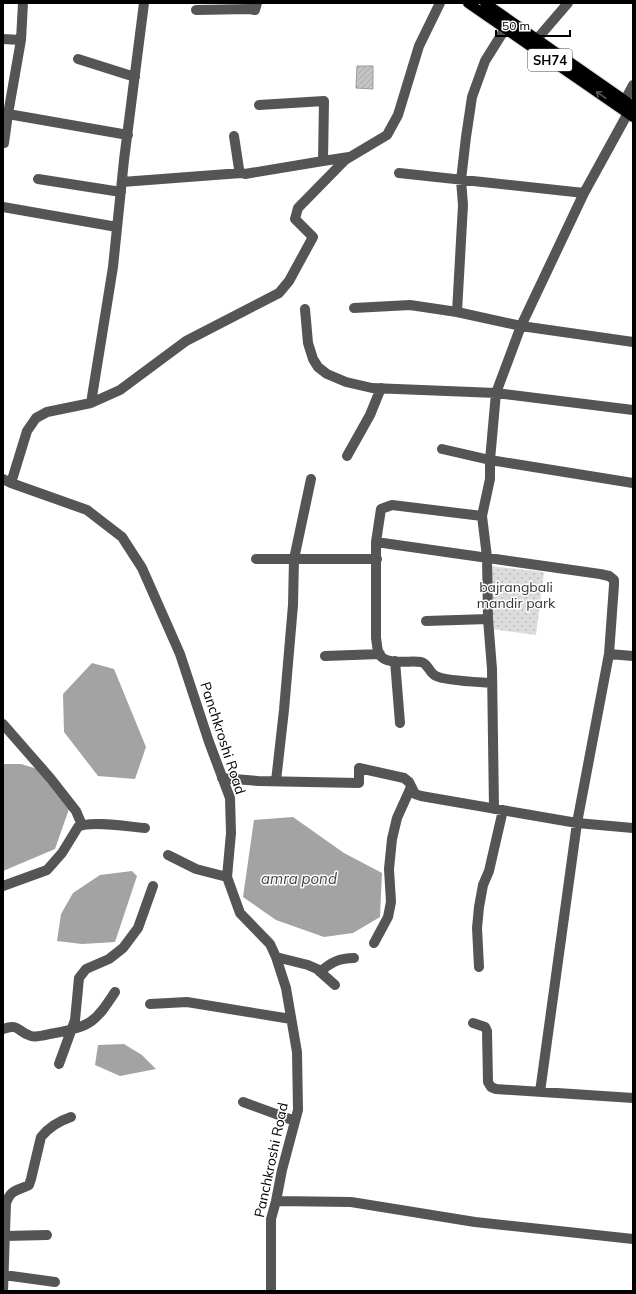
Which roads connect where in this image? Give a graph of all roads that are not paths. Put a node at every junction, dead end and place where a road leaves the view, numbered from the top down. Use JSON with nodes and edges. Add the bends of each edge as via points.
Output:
{"nodes":[{"id":1,"x":23,"y":3,"type":"edge"},
{"id":2,"x":144,"y":3,"type":"edge"},
{"id":3,"x":257,"y":3,"type":"edge"},
{"id":4,"x":440,"y":3,"type":"edge"},
{"id":5,"x":468,"y":3,"type":"edge"},
{"id":6,"x":485,"y":3,"type":"edge"},
{"id":7,"x":568,"y":3,"type":"edge"},
{"id":8,"x":196,"y":10,"type":"dead end"},
{"id":9,"x":505,"y":29,"type":"junction"},
{"id":10,"x":3,"y":38,"type":"edge"},
{"id":11,"x":537,"y":39,"type":"junction"},
{"id":12,"x":21,"y":40,"type":"junction"},
{"id":13,"x":547,"y":52,"type":"junction"},
{"id":14,"x":78,"y":59,"type":"dead end"},
{"id":15,"x":135,"y":77,"type":"junction"},
{"id":16,"x":633,"y":86,"type":"edge"},
{"id":17,"x":259,"y":106,"type":"dead end"},
{"id":18,"x":630,"y":109,"type":"edge"},
{"id":19,"x":8,"y":114,"type":"junction"},
{"id":20,"x":128,"y":135,"type":"junction"},
{"id":21,"x":234,"y":136,"type":"dead end"},
{"id":22,"x":3,"y":143,"type":"edge"},
{"id":23,"x":350,"y":156,"type":"junction"},
{"id":24,"x":323,"y":161,"type":"junction"},
{"id":25,"x":241,"y":173,"type":"junction"},
{"id":26,"x":399,"y":173,"type":"dead end"},
{"id":27,"x":38,"y":179,"type":"dead end"},
{"id":28,"x":461,"y":180,"type":"junction"},
{"id":29,"x":121,"y":187,"type":"junction"},
{"id":30,"x":584,"y":193,"type":"junction"},
{"id":31,"x":3,"y":207,"type":"edge"},
{"id":32,"x":117,"y":227,"type":"junction"},
{"id":33,"x":354,"y":308,"type":"dead end"},
{"id":34,"x":305,"y":309,"type":"dead end"},
{"id":35,"x":457,"y":312,"type":"junction"},
{"id":36,"x":521,"y":326,"type":"junction"},
{"id":37,"x":633,"y":342,"type":"edge"},
{"id":38,"x":381,"y":388,"type":"junction"},
{"id":39,"x":496,"y":393,"type":"junction"},
{"id":40,"x":90,"y":403,"type":"junction"},
{"id":41,"x":633,"y":410,"type":"edge"},
{"id":42,"x":442,"y":449,"type":"dead end"},
{"id":43,"x":347,"y":456,"type":"dead end"},
{"id":44,"x":490,"y":460,"type":"junction"},
{"id":45,"x":311,"y":479,"type":"dead end"},
{"id":46,"x":7,"y":481,"type":"edge"},
{"id":47,"x":633,"y":483,"type":"edge"},
{"id":48,"x":482,"y":516,"type":"junction"},
{"id":49,"x":376,"y":542,"type":"junction"},
{"id":50,"x":487,"y":557,"type":"junction"},
{"id":51,"x":256,"y":559,"type":"dead end"},
{"id":52,"x":294,"y":559,"type":"junction"},
{"id":53,"x":377,"y":559,"type":"junction"},
{"id":54,"x":488,"y":619,"type":"junction"},
{"id":55,"x":426,"y":621,"type":"dead end"},
{"id":56,"x":380,"y":654,"type":"junction"},
{"id":57,"x":609,"y":654,"type":"junction"},
{"id":58,"x":325,"y":656,"type":"dead end"},
{"id":59,"x":633,"y":656,"type":"edge"},
{"id":60,"x":395,"y":661,"type":"junction"},
{"id":61,"x":492,"y":683,"type":"junction"},
{"id":62,"x":3,"y":724,"type":"edge"},
{"id":63,"x":400,"y":724,"type":"dead end"},
{"id":64,"x":222,"y":778,"type":"junction"},
{"id":65,"x":276,"y":781,"type":"junction"},
{"id":66,"x":411,"y":787,"type":"junction"},
{"id":67,"x":499,"y":810,"type":"junction"},
{"id":68,"x":577,"y":823,"type":"junction"},
{"id":69,"x":82,"y":825,"type":"junction"},
{"id":70,"x":144,"y":828,"type":"dead end"},
{"id":71,"x":633,"y":828,"type":"edge"},
{"id":72,"x":168,"y":855,"type":"dead end"},
{"id":73,"x":228,"y":877,"type":"junction"},
{"id":74,"x":3,"y":886,"type":"edge"},
{"id":75,"x":153,"y":886,"type":"dead end"},
{"id":76,"x":374,"y":943,"type":"dead end"},
{"id":77,"x":276,"y":957,"type":"junction"},
{"id":78,"x":354,"y":958,"type":"dead end"},
{"id":79,"x":479,"y":967,"type":"dead end"},
{"id":80,"x":320,"y":972,"type":"junction"},
{"id":81,"x":335,"y":985,"type":"dead end"},
{"id":82,"x":116,"y":992,"type":"dead end"},
{"id":83,"x":150,"y":1004,"type":"dead end"},
{"id":84,"x":291,"y":1019,"type":"junction"},
{"id":85,"x":473,"y":1023,"type":"dead end"},
{"id":86,"x":3,"y":1029,"type":"edge"},
{"id":87,"x":71,"y":1030,"type":"junction"},
{"id":88,"x":59,"y":1064,"type":"dead end"},
{"id":89,"x":540,"y":1092,"type":"junction"},
{"id":90,"x":633,"y":1098,"type":"edge"},
{"id":91,"x":243,"y":1102,"type":"dead end"},
{"id":92,"x":71,"y":1117,"type":"dead end"},
{"id":93,"x":295,"y":1121,"type":"junction"},
{"id":94,"x":276,"y":1201,"type":"junction"},
{"id":95,"x":5,"y":1236,"type":"junction"},
{"id":96,"x":47,"y":1236,"type":"dead end"},
{"id":97,"x":633,"y":1239,"type":"edge"},
{"id":98,"x":4,"y":1275,"type":"edge"},
{"id":99,"x":55,"y":1282,"type":"dead end"},
{"id":100,"x":3,"y":1291,"type":"edge"},
{"id":101,"x":271,"y":1291,"type":"edge"}],
"edges":[{"from":1,"to":12,"type":"street"},
{"from":2,"to":15,"type":"street"},
{"from":3,"to":8,"type":"street","via":[[255,10]]},
{"from":4,"to":23,"type":"street","via":[[419,46],[398,115],[387,135]]},
{"from":5,"to":9,"type":"main road","number":"SH74"},
{"from":6,"to":11,"type":"main road","number":"SH74"},
{"from":7,"to":11,"type":"street"},
{"from":9,"to":13,"type":"main road","number":"SH74"},
{"from":9,"to":28,"type":"street","via":[[485,62],[472,97]]},
{"from":10,"to":12,"type":"street"},
{"from":11,"to":13,"type":"main road","number":"SH74"},
{"from":12,"to":19,"type":"street"},
{"from":13,"to":18,"type":"main road","number":"SH74"},
{"from":14,"to":15,"type":"street"},
{"from":15,"to":20,"type":"street"},
{"from":16,"to":18,"type":"street"},
{"from":17,"to":24,"type":"street","via":[[324,101]]},
{"from":18,"to":30,"type":"street"},
{"from":19,"to":20,"type":"street"},
{"from":19,"to":22,"type":"street"},
{"from":20,"to":29,"type":"street"},
{"from":21,"to":25,"type":"street"},
{"from":23,"to":24,"type":"street"},
{"from":23,"to":40,"type":"street","via":[[298,208],[294,220],[313,238],[289,281],[279,293],[186,341],[120,390]]},
{"from":24,"to":25,"type":"street"},
{"from":25,"to":29,"type":"street"},
{"from":26,"to":28,"type":"street"},
{"from":27,"to":29,"type":"street"},
{"from":28,"to":30,"type":"street"},
{"from":28,"to":35,"type":"street","via":[[463,205]]},
{"from":29,"to":32,"type":"street"},
{"from":30,"to":36,"type":"street"},
{"from":31,"to":32,"type":"street"},
{"from":32,"to":40,"type":"street","via":[[113,267]]},
{"from":33,"to":35,"type":"street","via":[[410,305]]},
{"from":34,"to":38,"type":"street","via":[[308,343],[318,367],[346,382]]},
{"from":35,"to":36,"type":"street"},
{"from":36,"to":37,"type":"street"},
{"from":36,"to":39,"type":"street"},
{"from":38,"to":39,"type":"street"},
{"from":38,"to":43,"type":"street","via":[[370,415]]},
{"from":39,"to":41,"type":"street"},
{"from":39,"to":44,"type":"street"},
{"from":40,"to":46,"type":"street","via":[[46,412],[36,418]]},
{"from":42,"to":44,"type":"street"},
{"from":44,"to":47,"type":"street"},
{"from":44,"to":48,"type":"street","via":[[490,478]]},
{"from":45,"to":52,"type":"street"},
{"from":46,"to":64,"type":"street","name":"Panchkroshi Road","via":[[87,510],[122,537],[142,568],[180,654]]},
{"from":48,"to":49,"type":"street","via":[[392,505],[381,509]]},
{"from":48,"to":50,"type":"street"},
{"from":49,"to":50,"type":"street"},
{"from":49,"to":53,"type":"street"},
{"from":50,"to":54,"type":"street"},
{"from":50,"to":57,"type":"street","via":[[609,576],[614,580],[614,585]]},
{"from":51,"to":52,"type":"street"},
{"from":52,"to":53,"type":"street"},
{"from":52,"to":65,"type":"street","via":[[293,605]]},
{"from":53,"to":56,"type":"street","via":[[376,638]]},
{"from":54,"to":55,"type":"street"},
{"from":54,"to":61,"type":"street"},
{"from":56,"to":58,"type":"street"},
{"from":56,"to":60,"type":"street","via":[[385,659]]},
{"from":57,"to":59,"type":"street"},
{"from":57,"to":68,"type":"street"},
{"from":60,"to":61,"type":"street","via":[[422,662],[432,673],[444,679]]},
{"from":60,"to":63,"type":"street"},
{"from":61,"to":67,"type":"street"},
{"from":62,"to":69,"type":"street","via":[[52,779],[76,811]]},
{"from":64,"to":65,"type":"street"},
{"from":64,"to":73,"type":"street","name":"Panchkroshi Road","via":[[230,798]]},
{"from":65,"to":66,"type":"street","via":[[359,783],[359,768],[404,778]]},
{"from":66,"to":67,"type":"street","via":[[415,794],[421,796]]},
{"from":66,"to":76,"type":"street","via":[[397,818],[392,839],[391,902],[388,917]]},
{"from":67,"to":68,"type":"street"},
{"from":67,"to":79,"type":"street","via":[[489,871],[479,907]]},
{"from":68,"to":71,"type":"street"},
{"from":68,"to":89,"type":"street"},
{"from":69,"to":70,"type":"street"},
{"from":69,"to":74,"type":"street","via":[[47,870]]},
{"from":72,"to":73,"type":"street","via":[[196,869]]},
{"from":73,"to":77,"type":"street","name":"Panchkroshi Road","via":[[240,913],[270,944]]},
{"from":75,"to":87,"type":"street","via":[[138,928],[122,948],[108,959],[86,969],[79,978],[75,1020]]},
{"from":77,"to":80,"type":"street","via":[[308,965]]},
{"from":77,"to":84,"type":"street","name":"Panchkroshi Road","via":[[286,988]]},
{"from":78,"to":80,"type":"street","via":[[335,961]]},
{"from":80,"to":81,"type":"street"},
{"from":82,"to":87,"type":"street","via":[[96,1018]]},
{"from":83,"to":84,"type":"street","via":[[187,1002]]},
{"from":84,"to":93,"type":"street","name":"Panchkroshi Road","via":[[297,1052],[298,1110]]},
{"from":85,"to":89,"type":"street","via":[[485,1027],[487,1031],[488,1082],[491,1087]]},
{"from":86,"to":87,"type":"street","via":[[12,1026],[32,1036]]},
{"from":87,"to":88,"type":"street"},
{"from":89,"to":90,"type":"street"},
{"from":91,"to":93,"type":"street"},
{"from":92,"to":95,"type":"street","via":[[59,1122],[41,1137],[29,1185],[13,1191],[6,1203]]},
{"from":93,"to":94,"type":"street","name":"Panchkroshi Road"},
{"from":94,"to":97,"type":"street","via":[[351,1202],[475,1222]]},
{"from":94,"to":101,"type":"street","name":"Panchkroshi Road","via":[[271,1219]]},
{"from":95,"to":96,"type":"street"},
{"from":95,"to":98,"type":"street"},
{"from":98,"to":99,"type":"street"},
{"from":98,"to":100,"type":"street"}]}
